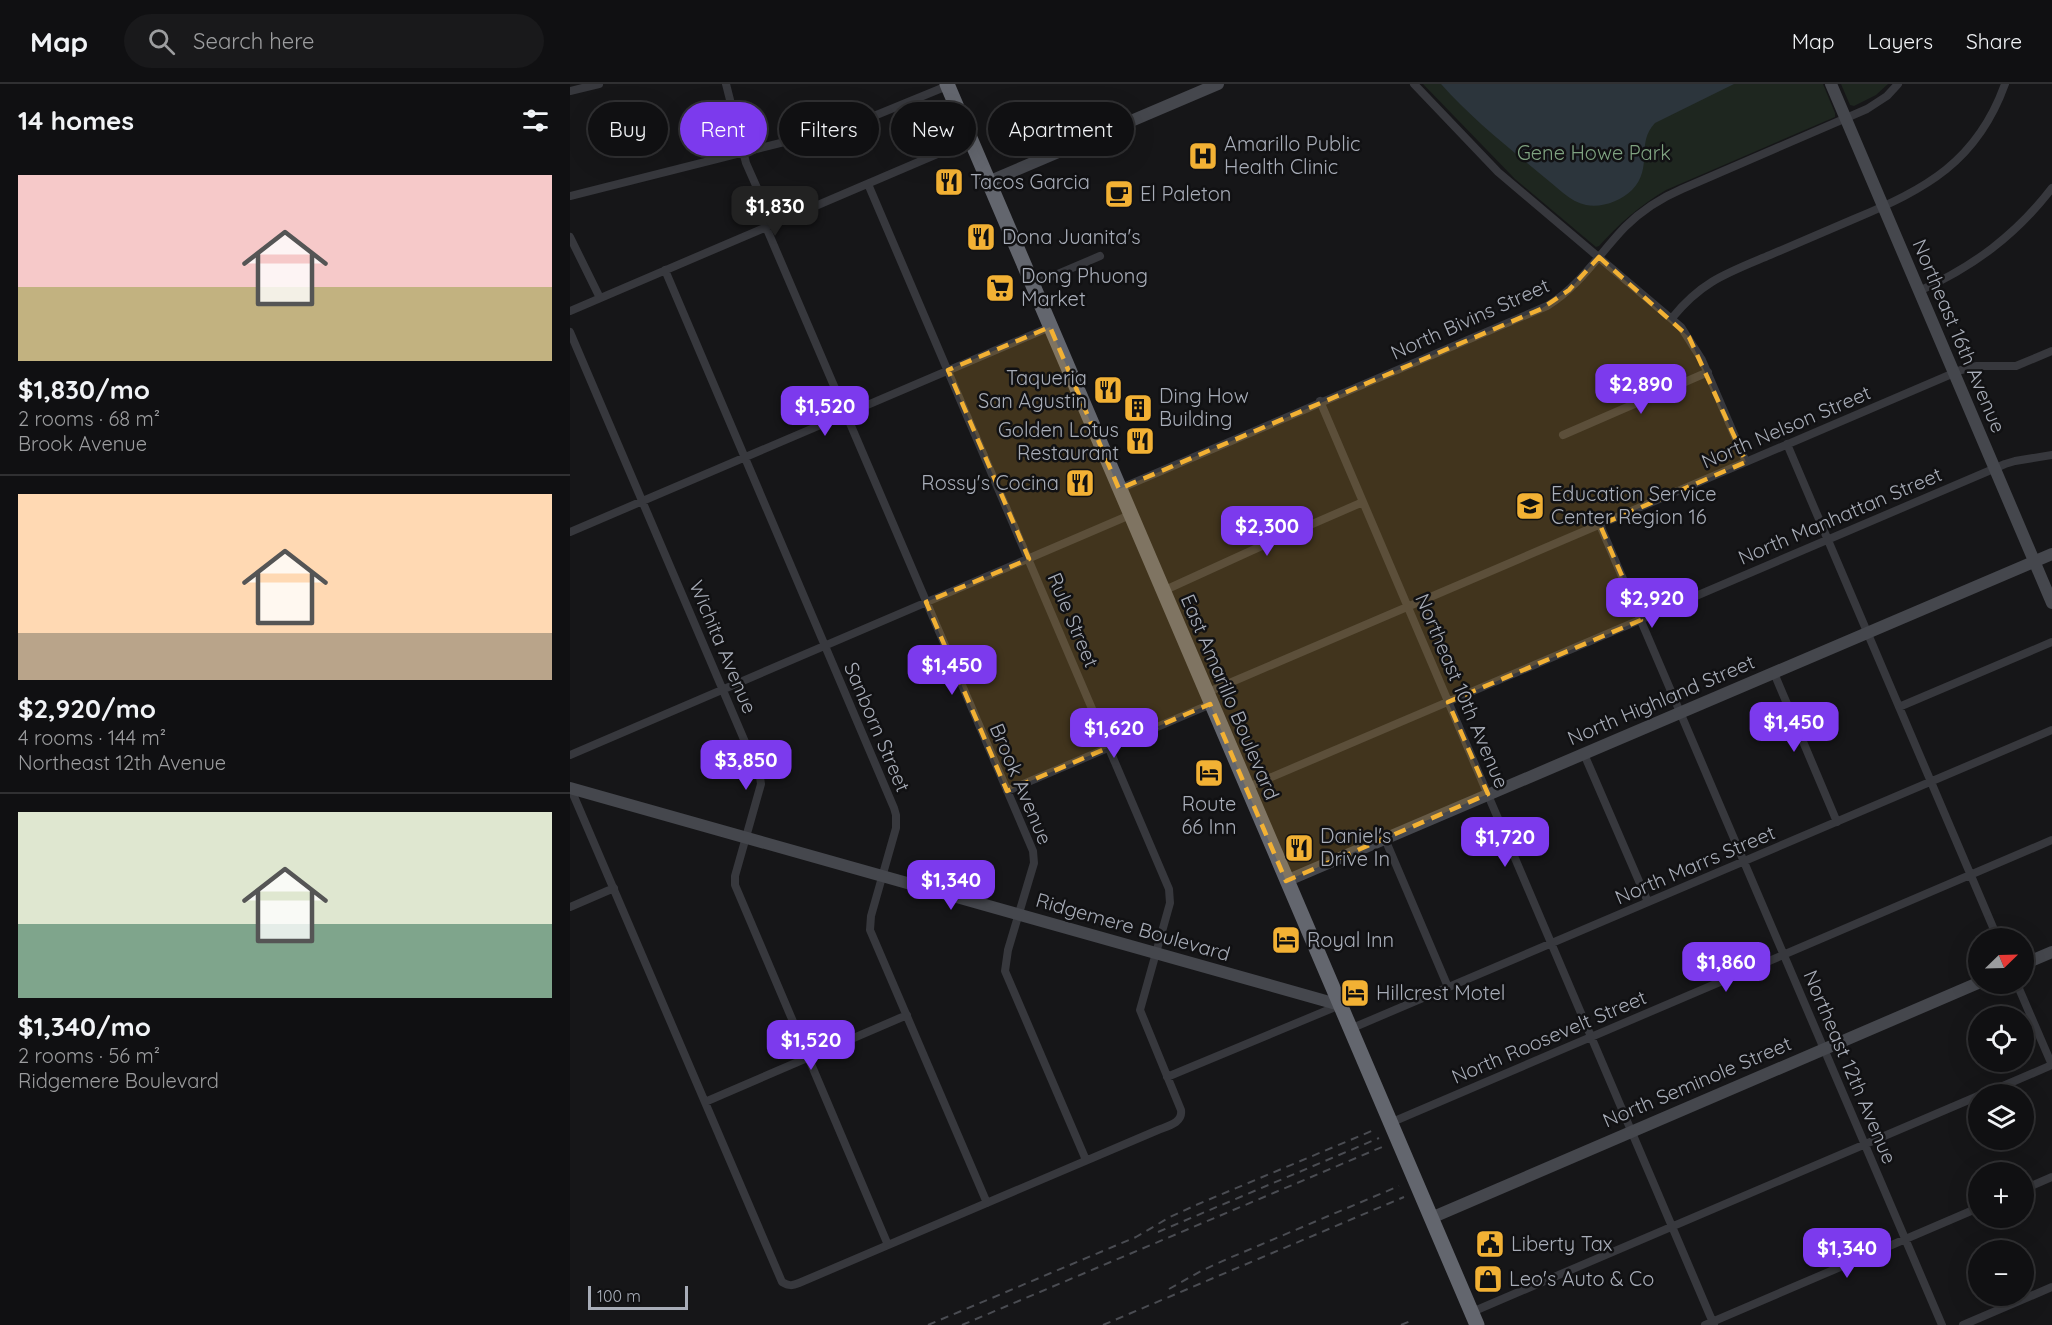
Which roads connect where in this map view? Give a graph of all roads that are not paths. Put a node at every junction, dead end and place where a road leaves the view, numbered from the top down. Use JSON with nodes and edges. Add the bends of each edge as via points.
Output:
{"nodes":[{"id":1,"x":599,"y":84,"type":"edge"},
{"id":2,"x":726,"y":84,"type":"edge"},
{"id":3,"x":1218,"y":84,"type":"edge"},
{"id":4,"x":1414,"y":84,"type":"edge"},
{"id":5,"x":1831,"y":84,"type":"edge"},
{"id":6,"x":1898,"y":84,"type":"edge"},
{"id":7,"x":2005,"y":84,"type":"edge"},
{"id":8,"x":947,"y":85,"type":"edge"},
{"id":9,"x":570,"y":91,"type":"edge"},
{"id":10,"x":730,"y":102,"type":"edge"},
{"id":11,"x":954,"y":102,"type":"edge"},
{"id":12,"x":1845,"y":118,"type":"junction"},
{"id":13,"x":767,"y":147,"type":"edge"},
{"id":14,"x":976,"y":154,"type":"edge"},
{"id":15,"x":731,"y":156,"type":"edge"},
{"id":16,"x":744,"y":156,"type":"edge"},
{"id":17,"x":933,"y":156,"type":"edge"},
{"id":18,"x":988,"y":182,"type":"junction"},
{"id":19,"x":868,"y":184,"type":"junction"},
{"id":20,"x":2052,"y":190,"type":"edge"},
{"id":21,"x":570,"y":196,"type":"edge"},
{"id":22,"x":1883,"y":207,"type":"junction"},
{"id":23,"x":770,"y":226,"type":"junction"},
{"id":24,"x":570,"y":237,"type":"edge"},
{"id":25,"x":1100,"y":256,"type":"dead end"},
{"id":26,"x":1599,"y":257,"type":"junction"},
{"id":27,"x":665,"y":270,"type":"junction"},
{"id":28,"x":1032,"y":285,"type":"junction"},
{"id":29,"x":1919,"y":291,"type":"junction"},
{"id":30,"x":600,"y":298,"type":"junction"},
{"id":31,"x":570,"y":311,"type":"edge"},
{"id":32,"x":1672,"y":318,"type":"junction"},
{"id":33,"x":1050,"y":327,"type":"junction"},
{"id":34,"x":570,"y":332,"type":"edge"},
{"id":35,"x":2052,"y":351,"type":"edge"},
{"id":36,"x":948,"y":370,"type":"junction"},
{"id":37,"x":1708,"y":372,"type":"junction"},
{"id":38,"x":1954,"y":373,"type":"junction"},
{"id":39,"x":1320,"y":401,"type":"junction"},
{"id":40,"x":846,"y":414,"type":"junction"},
{"id":41,"x":1563,"y":435,"type":"dead end"},
{"id":42,"x":1787,"y":444,"type":"junction"},
{"id":43,"x":2052,"y":455,"type":"edge"},
{"id":44,"x":744,"y":457,"type":"junction"},
{"id":45,"x":1746,"y":462,"type":"junction"},
{"id":46,"x":1995,"y":468,"type":"junction"},
{"id":47,"x":1119,"y":489,"type":"junction"},
{"id":48,"x":642,"y":500,"type":"junction"},
{"id":49,"x":1363,"y":502,"type":"junction"},
{"id":50,"x":1130,"y":515,"type":"junction"},
{"id":51,"x":1600,"y":525,"type":"junction"},
{"id":52,"x":570,"y":532,"type":"edge"},
{"id":53,"x":1828,"y":539,"type":"junction"},
{"id":54,"x":2052,"y":554,"type":"edge"},
{"id":55,"x":1029,"y":559,"type":"junction"},
{"id":56,"x":2034,"y":562,"type":"junction"},
{"id":57,"x":1163,"y":591,"type":"junction"},
{"id":58,"x":926,"y":602,"type":"junction"},
{"id":59,"x":2052,"y":603,"type":"edge"},
{"id":60,"x":1408,"y":606,"type":"junction"},
{"id":61,"x":1641,"y":620,"type":"junction"},
{"id":62,"x":1868,"y":633,"type":"junction"},
{"id":63,"x":2052,"y":642,"type":"edge"},
{"id":64,"x":825,"y":646,"type":"junction"},
{"id":65,"x":1774,"y":673,"type":"junction"},
{"id":66,"x":722,"y":689,"type":"junction"},
{"id":67,"x":1208,"y":698,"type":"junction"},
{"id":68,"x":1448,"y":702,"type":"junction"},
{"id":69,"x":1899,"y":707,"type":"junction"},
{"id":70,"x":1681,"y":713,"type":"junction"},
{"id":71,"x":2052,"y":730,"type":"edge"},
{"id":72,"x":1108,"y":747,"type":"junction"},
{"id":73,"x":1584,"y":754,"type":"junction"},
{"id":74,"x":570,"y":755,"type":"edge"},
{"id":75,"x":1932,"y":781,"type":"junction"},
{"id":76,"x":570,"y":788,"type":"edge"},
{"id":77,"x":1246,"y":788,"type":"junction"},
{"id":78,"x":1007,"y":790,"type":"junction"},
{"id":79,"x":1488,"y":794,"type":"junction"},
{"id":80,"x":1837,"y":822,"type":"junction"},
{"id":81,"x":746,"y":837,"type":"junction"},
{"id":82,"x":1385,"y":839,"type":"junction"},
{"id":83,"x":2052,"y":840,"type":"edge"},
{"id":84,"x":1744,"y":861,"type":"junction"},
{"id":85,"x":1971,"y":875,"type":"junction"},
{"id":86,"x":883,"y":876,"type":"junction"},
{"id":87,"x":1286,"y":881,"type":"junction"},
{"id":88,"x":614,"y":888,"type":"junction"},
{"id":89,"x":1648,"y":902,"type":"junction"},
{"id":90,"x":570,"y":907,"type":"edge"},
{"id":91,"x":1019,"y":914,"type":"junction"},
{"id":92,"x":1993,"y":928,"type":"edge"},
{"id":93,"x":1551,"y":943,"type":"junction"},
{"id":94,"x":2052,"y":952,"type":"edge"},
{"id":95,"x":1155,"y":954,"type":"junction"},
{"id":96,"x":1784,"y":955,"type":"junction"},
{"id":97,"x":2034,"y":960,"type":"edge"},
{"id":98,"x":1448,"y":987,"type":"junction"},
{"id":99,"x":1968,"y":987,"type":"edge"},
{"id":100,"x":2021,"y":994,"type":"edge"},
{"id":101,"x":1340,"y":1005,"type":"junction"},
{"id":102,"x":907,"y":1015,"type":"junction"},
{"id":103,"x":1350,"y":1029,"type":"junction"},
{"id":104,"x":1591,"y":1036,"type":"junction"},
{"id":105,"x":1824,"y":1049,"type":"junction"},
{"id":106,"x":808,"y":1058,"type":"junction"},
{"id":107,"x":2052,"y":1065,"type":"edge"},
{"id":108,"x":1167,"y":1077,"type":"junction"},
{"id":109,"x":2008,"y":1084,"type":"edge"},
{"id":110,"x":1968,"y":1101,"type":"edge"},
{"id":111,"x":705,"y":1102,"type":"junction"},
{"id":112,"x":1390,"y":1123,"type":"junction"},
{"id":113,"x":1632,"y":1131,"type":"junction"},
{"id":114,"x":1865,"y":1144,"type":"junction"},
{"id":115,"x":1086,"y":1160,"type":"junction"},
{"id":116,"x":2052,"y":1177,"type":"edge"},
{"id":117,"x":2034,"y":1185,"type":"edge"},
{"id":118,"x":987,"y":1203,"type":"junction"},
{"id":119,"x":1968,"y":1212,"type":"edge"},
{"id":120,"x":1431,"y":1218,"type":"junction"},
{"id":121,"x":1673,"y":1227,"type":"junction"},
{"id":122,"x":1906,"y":1239,"type":"junction"},
{"id":123,"x":888,"y":1245,"type":"junction"},
{"id":124,"x":2052,"y":1287,"type":"edge"},
{"id":125,"x":1474,"y":1319,"type":"edge"},
{"id":126,"x":1711,"y":1324,"type":"edge"},
{"id":127,"x":1942,"y":1325,"type":"edge"},
{"id":128,"x":1963,"y":1325,"type":"edge"}],
"edges":[{"from":1,"to":9,"type":"street"},
{"from":2,"to":10,"type":"street","name":"Brook Avenue"},
{"from":3,"to":18,"type":"street"},
{"from":4,"to":26,"type":"street","via":[[1498,172]]},
{"from":5,"to":12,"type":"street","name":"Northeast 16th Avenue"},
{"from":6,"to":12,"type":"street","name":"North Bivins Street","via":[[1878,103]]},
{"from":7,"to":22,"type":"street","via":[[1990,117],[1964,154],[1928,184]]},
{"from":8,"to":11,"type":"highway","name":"East Amarillo Boulevard"},
{"from":8,"to":13,"type":"street","via":[[852,124]]},
{"from":12,"to":22,"type":"street","name":"Northeast 16th Avenue"},
{"from":12,"to":26,"type":"street","name":"North Bivins Street","via":[[1667,196],[1635,218]]},
{"from":14,"to":18,"type":"highway","name":"East Amarillo Boulevard"},
{"from":15,"to":21,"type":"street"},
{"from":16,"to":23,"type":"street","name":"Brook Avenue"},
{"from":17,"to":19,"type":"street"},
{"from":18,"to":28,"type":"highway","name":"East Amarillo Boulevard"},
{"from":19,"to":23,"type":"street"},
{"from":19,"to":36,"type":"street","name":"Rule Street"},
{"from":20,"to":29,"type":"street","via":[[1982,258]]},
{"from":22,"to":29,"type":"street","name":"Northeast 16th Avenue"},
{"from":22,"to":32,"type":"street","via":[[1718,277],[1692,294]]},
{"from":23,"to":27,"type":"street"},
{"from":23,"to":40,"type":"street","name":"Brook Avenue"},
{"from":24,"to":30,"type":"street"},
{"from":25,"to":28,"type":"street"},
{"from":26,"to":32,"type":"street"},
{"from":26,"to":39,"type":"street","name":"North Bivins Street","via":[[1569,290],[1547,306]]},
{"from":27,"to":30,"type":"street"},
{"from":27,"to":44,"type":"street","name":"Sanborn Street"},
{"from":28,"to":33,"type":"highway","name":"East Amarillo Boulevard"},
{"from":29,"to":38,"type":"street","name":"Northeast 16th Avenue"},
{"from":30,"to":31,"type":"street"},
{"from":32,"to":37,"type":"street","via":[[1693,343]]},
{"from":33,"to":36,"type":"street"},
{"from":33,"to":47,"type":"highway","name":"East Amarillo Boulevard"},
{"from":34,"to":48,"type":"street","name":"Wichita Avenue"},
{"from":35,"to":38,"type":"street","name":"North Nelson Street","via":[[2016,366],[1977,366]]},
{"from":36,"to":40,"type":"street"},
{"from":36,"to":55,"type":"street","name":"Rule Street"},
{"from":37,"to":41,"type":"street"},
{"from":37,"to":45,"type":"street"},
{"from":38,"to":42,"type":"street","name":"North Nelson Street"},
{"from":38,"to":46,"type":"street","name":"Northeast 16th Avenue"},
{"from":39,"to":47,"type":"street","name":"North Bivins Street"},
{"from":39,"to":49,"type":"street","name":"Northeast 10th Avenue"},
{"from":40,"to":44,"type":"street"},
{"from":40,"to":58,"type":"street","name":"Brook Avenue"},
{"from":42,"to":45,"type":"street","name":"North Nelson Street"},
{"from":42,"to":53,"type":"street"},
{"from":43,"to":46,"type":"street","name":"North Manhattan Street","via":[[2015,460]]},
{"from":44,"to":48,"type":"street"},
{"from":44,"to":64,"type":"street","name":"Sanborn Street"},
{"from":45,"to":51,"type":"street","name":"North Nelson Street"},
{"from":46,"to":53,"type":"street","name":"North Manhattan Street"},
{"from":46,"to":56,"type":"street","name":"Northeast 16th Avenue"},
{"from":47,"to":50,"type":"highway","name":"East Amarillo Boulevard"},
{"from":48,"to":52,"type":"street"},
{"from":48,"to":66,"type":"street","name":"Wichita Avenue"},
{"from":49,"to":57,"type":"street"},
{"from":49,"to":60,"type":"street","name":"Northeast 10th Avenue"},
{"from":50,"to":55,"type":"street"},
{"from":50,"to":57,"type":"highway","name":"East Amarillo Boulevard"},
{"from":51,"to":60,"type":"street","name":"North Nelson Street"},
{"from":51,"to":61,"type":"street","name":"Northeast 12th Avenue"},
{"from":53,"to":61,"type":"street","name":"North Manhattan Street"},
{"from":53,"to":62,"type":"street"},
{"from":54,"to":56,"type":"street","name":"North Highland Street"},
{"from":55,"to":58,"type":"street"},
{"from":55,"to":72,"type":"street","name":"Rule Street"},
{"from":56,"to":59,"type":"street","name":"Northeast 16th Avenue"},
{"from":56,"to":62,"type":"street","name":"North Highland Street"},
{"from":57,"to":67,"type":"highway","name":"East Amarillo Boulevard"},
{"from":58,"to":64,"type":"street"},
{"from":58,"to":78,"type":"street","name":"Brook Avenue"},
{"from":60,"to":67,"type":"street","name":"North Nelson Street"},
{"from":60,"to":68,"type":"street","name":"Northeast 10th Avenue"},
{"from":61,"to":68,"type":"street","name":"North Manhattan Street"},
{"from":61,"to":70,"type":"street","name":"Northeast 12th Avenue"},
{"from":62,"to":65,"type":"street","name":"North Highland Street"},
{"from":62,"to":69,"type":"street"},
{"from":63,"to":69,"type":"street"},
{"from":64,"to":66,"type":"street"},
{"from":64,"to":86,"type":"street","name":"Sanborn Street","via":[[896,815]]},
{"from":65,"to":70,"type":"street","name":"North Highland Street"},
{"from":65,"to":80,"type":"street"},
{"from":66,"to":74,"type":"street"},
{"from":66,"to":81,"type":"street","name":"Wichita Avenue","via":[[761,781]]},
{"from":67,"to":72,"type":"street","name":"North Nelson Street"},
{"from":67,"to":77,"type":"highway","name":"East Amarillo Boulevard"},
{"from":68,"to":77,"type":"street","name":"North Manhattan Street"},
{"from":68,"to":79,"type":"street","name":"Northeast 10th Avenue"},
{"from":69,"to":75,"type":"street"},
{"from":70,"to":73,"type":"street","name":"North Highland Street"},
{"from":70,"to":84,"type":"street","name":"Northeast 12th Avenue"},
{"from":71,"to":75,"type":"street","name":"North Marrs Street"},
{"from":72,"to":78,"type":"street","name":"North Nelson Street"},
{"from":72,"to":95,"type":"street","name":"Rule Street","via":[[1169,889],[1170,903]]},
{"from":73,"to":79,"type":"street","name":"North Highland Street"},
{"from":73,"to":89,"type":"street"},
{"from":75,"to":80,"type":"street","name":"North Marrs Street"},
{"from":75,"to":85,"type":"street"},
{"from":76,"to":81,"type":"street","name":"Ridgemere Boulevard"},
{"from":76,"to":88,"type":"street"},
{"from":77,"to":87,"type":"highway","name":"East Amarillo Boulevard"},
{"from":78,"to":91,"type":"street","name":"Brook Avenue","via":[[1034,859]]},
{"from":79,"to":82,"type":"street","name":"North Highland Street"},
{"from":79,"to":93,"type":"street","name":"Northeast 10th Avenue"},
{"from":80,"to":84,"type":"street","name":"North Marrs Street"},
{"from":81,"to":86,"type":"street","name":"Ridgemere Boulevard"},
{"from":81,"to":106,"type":"street","name":"Wichita Avenue","via":[[735,885]]},
{"from":82,"to":87,"type":"street","name":"North Highland Street"},
{"from":82,"to":98,"type":"street"},
{"from":83,"to":85,"type":"street","name":"North Roosevelt Street"},
{"from":84,"to":89,"type":"street","name":"North Marrs Street"},
{"from":84,"to":96,"type":"street","name":"Northeast 12th Avenue"},
{"from":85,"to":92,"type":"street"},
{"from":85,"to":96,"type":"street","name":"North Roosevelt Street"},
{"from":86,"to":91,"type":"street","name":"Ridgemere Boulevard"},
{"from":86,"to":102,"type":"street","name":"Sanborn Street","via":[[870,916],[870,930]]},
{"from":87,"to":101,"type":"highway","name":"East Amarillo Boulevard"},
{"from":88,"to":90,"type":"street"},
{"from":88,"to":111,"type":"street"},
{"from":89,"to":93,"type":"street","name":"North Marrs Street"},
{"from":91,"to":95,"type":"street","name":"Ridgemere Boulevard"},
{"from":91,"to":115,"type":"street","name":"Brook Avenue","via":[[1005,971]]},
{"from":93,"to":98,"type":"street","name":"North Marrs Street"},
{"from":93,"to":104,"type":"street","name":"Northeast 10th Avenue"},
{"from":94,"to":97,"type":"street"},
{"from":95,"to":101,"type":"street","name":"Ridgemere Boulevard"},
{"from":95,"to":108,"type":"street","name":"Rule Street","via":[[1140,1010]]},
{"from":96,"to":104,"type":"street","name":"North Roosevelt Street"},
{"from":96,"to":105,"type":"street","name":"Northeast 12th Avenue"},
{"from":98,"to":103,"type":"street","name":"North Marrs Street"},
{"from":99,"to":105,"type":"street","name":"North Seminole Street"},
{"from":100,"to":107,"type":"street"},
{"from":101,"to":103,"type":"highway","name":"East Amarillo Boulevard"},
{"from":101,"to":108,"type":"street"},
{"from":102,"to":106,"type":"street"},
{"from":102,"to":118,"type":"street","name":"Sanborn Street"},
{"from":103,"to":112,"type":"highway","name":"East Amarillo Boulevard"},
{"from":104,"to":112,"type":"street","name":"North Roosevelt Street"},
{"from":104,"to":113,"type":"street","name":"Northeast 10th Avenue"},
{"from":105,"to":113,"type":"street","name":"North Seminole Street"},
{"from":105,"to":114,"type":"street","name":"Northeast 12th Avenue"},
{"from":106,"to":111,"type":"street"},
{"from":106,"to":123,"type":"street","name":"Wichita Avenue"},
{"from":107,"to":109,"type":"street"},
{"from":108,"to":115,"type":"street","name":"Rule Street","via":[[1182,1114],[1178,1121]]},
{"from":110,"to":114,"type":"street"},
{"from":111,"to":123,"type":"street","via":[[782,1282],[791,1286]]},
{"from":112,"to":120,"type":"highway","name":"East Amarillo Boulevard"},
{"from":113,"to":120,"type":"street","name":"North Seminole Street"},
{"from":113,"to":121,"type":"street","name":"Northeast 10th Avenue"},
{"from":114,"to":121,"type":"street"},
{"from":114,"to":122,"type":"street","name":"Northeast 12th Avenue"},
{"from":115,"to":118,"type":"street"},
{"from":116,"to":117,"type":"street"},
{"from":118,"to":123,"type":"street"},
{"from":119,"to":122,"type":"street"},
{"from":120,"to":125,"type":"highway","name":"East Amarillo Boulevard"},
{"from":121,"to":125,"type":"street"},
{"from":121,"to":126,"type":"street","name":"Northeast 10th Avenue"},
{"from":122,"to":126,"type":"street"},
{"from":122,"to":127,"type":"street","name":"Northeast 12th Avenue"},
{"from":124,"to":128,"type":"street"}]}
